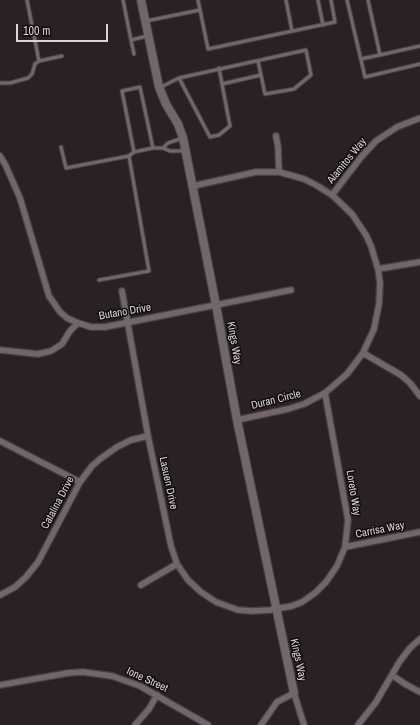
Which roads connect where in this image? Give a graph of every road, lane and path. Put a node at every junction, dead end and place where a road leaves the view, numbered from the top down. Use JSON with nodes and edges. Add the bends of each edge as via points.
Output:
{"nodes":[{"id":1,"x":27,"y":0,"type":"edge"},
{"id":2,"x":123,"y":0,"type":"edge"},
{"id":3,"x":141,"y":0,"type":"edge"},
{"id":4,"x":198,"y":0,"type":"edge"},
{"id":5,"x":286,"y":0,"type":"edge"},
{"id":6,"x":318,"y":0,"type":"edge"},
{"id":7,"x":331,"y":0,"type":"edge"},
{"id":8,"x":347,"y":0,"type":"edge"},
{"id":9,"x":368,"y":0,"type":"edge"},
{"id":10,"x":200,"y":10,"type":"junction"},
{"id":11,"x":146,"y":22,"type":"junction"},
{"id":12,"x":323,"y":25,"type":"junction"},
{"id":13,"x":292,"y":31,"type":"junction"},
{"id":14,"x":148,"y":36,"type":"junction"},
{"id":15,"x":131,"y":40,"type":"junction"},
{"id":16,"x":420,"y":46,"type":"edge"},
{"id":17,"x":134,"y":54,"type":"dead end"},
{"id":18,"x":380,"y":55,"type":"junction"},
{"id":19,"x":62,"y":56,"type":"dead end"},
{"id":20,"x":361,"y":59,"type":"junction"},
{"id":21,"x":39,"y":61,"type":"junction"},
{"id":22,"x":258,"y":61,"type":"junction"},
{"id":23,"x":420,"y":64,"type":"edge"},
{"id":24,"x":219,"y":68,"type":"junction"},
{"id":25,"x":261,"y":75,"type":"junction"},
{"id":26,"x":179,"y":78,"type":"junction"},
{"id":27,"x":0,"y":83,"type":"edge"},
{"id":28,"x":222,"y":84,"type":"junction"},
{"id":29,"x":159,"y":87,"type":"junction"},
{"id":30,"x":420,"y":118,"type":"edge"},
{"id":31,"x":276,"y":136,"type":"dead end"},
{"id":32,"x":183,"y":138,"type":"junction"},
{"id":33,"x":61,"y":146,"type":"dead end"},
{"id":34,"x":153,"y":148,"type":"junction"},
{"id":35,"x":163,"y":148,"type":"junction"},
{"id":36,"x":186,"y":151,"type":"junction"},
{"id":37,"x":134,"y":152,"type":"junction"},
{"id":38,"x":0,"y":156,"type":"edge"},
{"id":39,"x":129,"y":156,"type":"junction"},
{"id":40,"x":280,"y":172,"type":"junction"},
{"id":41,"x":193,"y":186,"type":"junction"},
{"id":42,"x":332,"y":195,"type":"junction"},
{"id":43,"x":420,"y":262,"type":"edge"},
{"id":44,"x":378,"y":269,"type":"junction"},
{"id":45,"x":98,"y":280,"type":"dead end"},
{"id":46,"x":291,"y":290,"type":"dead end"},
{"id":47,"x":122,"y":291,"type":"dead end"},
{"id":48,"x":216,"y":305,"type":"junction"},
{"id":49,"x":128,"y":322,"type":"junction"},
{"id":50,"x":78,"y":324,"type":"junction"},
{"id":51,"x":0,"y":350,"type":"edge"},
{"id":52,"x":363,"y":353,"type":"junction"},
{"id":53,"x":325,"y":393,"type":"junction"},
{"id":54,"x":420,"y":396,"type":"edge"},
{"id":55,"x":237,"y":420,"type":"junction"},
{"id":56,"x":148,"y":436,"type":"junction"},
{"id":57,"x":0,"y":441,"type":"edge"},
{"id":58,"x":80,"y":482,"type":"junction"},
{"id":59,"x":420,"y":532,"type":"edge"},
{"id":60,"x":345,"y":548,"type":"junction"},
{"id":61,"x":177,"y":564,"type":"junction"},
{"id":62,"x":141,"y":585,"type":"dead end"},
{"id":63,"x":0,"y":595,"type":"edge"},
{"id":64,"x":276,"y":609,"type":"junction"},
{"id":65,"x":420,"y":639,"type":"edge"},
{"id":66,"x":392,"y":675,"type":"junction"},
{"id":67,"x":0,"y":685,"type":"edge"},
{"id":68,"x":420,"y":692,"type":"edge"},
{"id":69,"x":294,"y":693,"type":"junction"},
{"id":70,"x":157,"y":695,"type":"junction"},
{"id":71,"x":135,"y":725,"type":"edge"},
{"id":72,"x":208,"y":725,"type":"edge"},
{"id":73,"x":261,"y":725,"type":"edge"},
{"id":74,"x":304,"y":725,"type":"edge"},
{"id":75,"x":358,"y":725,"type":"edge"}],
"edges":[{"from":1,"to":21,"type":"lane"},
{"from":2,"to":15,"type":"lane"},
{"from":3,"to":11,"type":"street","name":"Kings Way"},
{"from":4,"to":10,"type":"lane"},
{"from":5,"to":13,"type":"lane"},
{"from":6,"to":12,"type":"lane"},
{"from":7,"to":12,"type":"lane","via":[[335,22]]},
{"from":8,"to":20,"type":"lane"},
{"from":9,"to":18,"type":"lane"},
{"from":10,"to":11,"type":"lane"},
{"from":10,"to":13,"type":"lane","via":[[208,49]]},
{"from":11,"to":14,"type":"street","name":"Kings Way"},
{"from":12,"to":13,"type":"lane"},
{"from":14,"to":15,"type":"lane"},
{"from":14,"to":29,"type":"street","name":"Kings Way"},
{"from":15,"to":17,"type":"lane"},
{"from":16,"to":18,"type":"lane"},
{"from":18,"to":20,"type":"lane"},
{"from":19,"to":21,"type":"lane"},
{"from":20,"to":23,"type":"lane","via":[[365,77]]},
{"from":21,"to":27,"type":"lane","via":[[28,78]]},
{"from":22,"to":24,"type":"lane"},
{"from":22,"to":25,"type":"lane"},
{"from":22,"to":25,"type":"lane","via":[[306,50],[311,75],[294,89],[265,94]]},
{"from":24,"to":26,"type":"lane"},
{"from":24,"to":28,"type":"lane"},
{"from":25,"to":28,"type":"lane"},
{"from":26,"to":28,"type":"lane","via":[[210,137],[219,135],[230,126]]},
{"from":26,"to":29,"type":"lane"},
{"from":29,"to":32,"type":"street","name":"Kings Way"},
{"from":30,"to":42,"type":"street","name":"Alamitos Way","via":[[397,127],[376,141]]},
{"from":31,"to":40,"type":"street"},
{"from":32,"to":35,"type":"lane","via":[[168,143]]},
{"from":32,"to":36,"type":"street","name":"Kings Way"},
{"from":33,"to":39,"type":"lane","via":[[66,168]]},
{"from":34,"to":35,"type":"lane"},
{"from":34,"to":37,"type":"lane"},
{"from":34,"to":37,"type":"lane","via":[[140,87],[122,91]]},
{"from":35,"to":36,"type":"lane","via":[[170,151]]},
{"from":36,"to":41,"type":"street","name":"Kings Way"},
{"from":37,"to":39,"type":"lane"},
{"from":38,"to":50,"type":"street","name":"Butano Drive","via":[[20,198],[49,296],[60,312]]},
{"from":39,"to":45,"type":"lane","via":[[149,271]]},
{"from":40,"to":41,"type":"street","name":"Duran Circle","via":[[256,172]]},
{"from":40,"to":42,"type":"street","name":"Duran Circle","via":[[316,185]]},
{"from":41,"to":48,"type":"street","name":"Kings Way"},
{"from":42,"to":44,"type":"street","name":"Duran Circle","via":[[359,224],[371,246]]},
{"from":43,"to":44,"type":"street"},
{"from":44,"to":52,"type":"street","name":"Duran Circle","via":[[380,296],[377,317]]},
{"from":46,"to":48,"type":"street","name":"Butano Drive"},
{"from":47,"to":49,"type":"street","name":"Lasuen Drive"},
{"from":48,"to":49,"type":"street","name":"Butano Drive"},
{"from":48,"to":55,"type":"street","name":"Kings Way"},
{"from":49,"to":50,"type":"street","name":"Butano Drive","via":[[101,327]]},
{"from":49,"to":56,"type":"street","name":"Lasuen Drive"},
{"from":50,"to":51,"type":"street","via":[[62,344],[42,354]]},
{"from":52,"to":53,"type":"street","name":"Duran Circle","via":[[347,374]]},
{"from":52,"to":54,"type":"street","via":[[402,376]]},
{"from":53,"to":55,"type":"street","name":"Duran Circle","via":[[288,409]]},
{"from":53,"to":60,"type":"street","name":"Loreto Way","via":[[347,510],[348,530]]},
{"from":55,"to":64,"type":"street","name":"Kings Way"},
{"from":56,"to":58,"type":"street","name":"Catalina Drive","via":[[131,440],[108,452],[92,466]]},
{"from":56,"to":61,"type":"street","name":"Lasuen Drive","via":[[170,546]]},
{"from":57,"to":58,"type":"street"},
{"from":58,"to":63,"type":"street","name":"Catalina Drive","via":[[38,562],[26,577]]},
{"from":59,"to":60,"type":"street","name":"Carrisa Way"},
{"from":60,"to":64,"type":"street","name":"Loreto Way","via":[[323,586],[302,602]]},
{"from":61,"to":62,"type":"street"},
{"from":61,"to":64,"type":"street","name":"Lasuen Drive","via":[[194,586],[216,602],[238,610]]},
{"from":64,"to":69,"type":"street","name":"Kings Way"},
{"from":65,"to":66,"type":"street","via":[[403,656]]},
{"from":66,"to":68,"type":"street"},
{"from":66,"to":75,"type":"street"},
{"from":67,"to":70,"type":"street","name":"Ione Street","via":[[83,672],[126,680]]},
{"from":69,"to":73,"type":"street","via":[[277,702]]},
{"from":69,"to":74,"type":"street"},
{"from":70,"to":71,"type":"street"},
{"from":70,"to":72,"type":"street","name":"Ione Street"}]}
